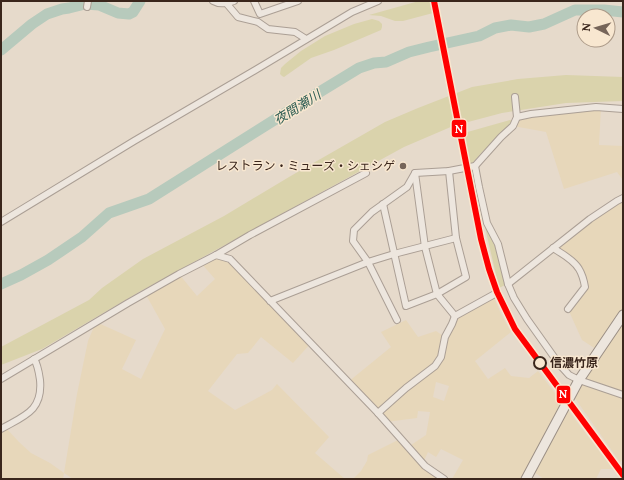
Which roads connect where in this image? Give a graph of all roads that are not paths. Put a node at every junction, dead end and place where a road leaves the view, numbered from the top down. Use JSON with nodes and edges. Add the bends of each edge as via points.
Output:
{"nodes":[{"id":1,"x":213,"y":1,"type":"edge"},
{"id":2,"x":234,"y":1,"type":"edge"},
{"id":3,"x":254,"y":1,"type":"edge"},
{"id":4,"x":298,"y":1,"type":"edge"},
{"id":5,"x":378,"y":1,"type":"edge"},
{"id":6,"x":226,"y":4,"type":"junction"},
{"id":7,"x":306,"y":39,"type":"junction"},
{"id":8,"x":515,"y":97,"type":"dead end"},
{"id":9,"x":623,"y":109,"type":"edge"},
{"id":10,"x":517,"y":117,"type":"junction"},
{"id":11,"x":475,"y":166,"type":"junction"},
{"id":12,"x":449,"y":171,"type":"junction"},
{"id":13,"x":366,"y":173,"type":"dead end"},
{"id":14,"x":415,"y":173,"type":"junction"},
{"id":15,"x":623,"y":198,"type":"edge"},
{"id":16,"x":383,"y":204,"type":"junction"},
{"id":17,"x":1,"y":222,"type":"edge"},
{"id":18,"x":456,"y":238,"type":"junction"},
{"id":19,"x":424,"y":246,"type":"junction"},
{"id":20,"x":553,"y":248,"type":"junction"},
{"id":21,"x":394,"y":254,"type":"junction"},
{"id":22,"x":216,"y":255,"type":"junction"},
{"id":23,"x":368,"y":262,"type":"junction"},
{"id":24,"x":508,"y":284,"type":"junction"},
{"id":25,"x":437,"y":294,"type":"junction"},
{"id":26,"x":493,"y":295,"type":"dead end"},
{"id":27,"x":270,"y":301,"type":"junction"},
{"id":28,"x":568,"y":310,"type":"dead end"},
{"id":29,"x":623,"y":315,"type":"edge"},
{"id":30,"x":455,"y":316,"type":"junction"},
{"id":31,"x":397,"y":320,"type":"dead end"},
{"id":32,"x":34,"y":359,"type":"junction"},
{"id":33,"x":1,"y":379,"type":"edge"},
{"id":34,"x":579,"y":380,"type":"junction"},
{"id":35,"x":623,"y":395,"type":"edge"},
{"id":36,"x":378,"y":413,"type":"junction"},
{"id":37,"x":1,"y":429,"type":"edge"},
{"id":38,"x":444,"y":479,"type":"edge"},
{"id":39,"x":526,"y":479,"type":"edge"}],
"edges":[{"from":1,"to":6,"type":"street"},
{"from":2,"to":6,"type":"street"},
{"from":3,"to":4,"type":"street","via":[[260,14]]},
{"from":5,"to":7,"type":"street","via":[[352,12]]},
{"from":6,"to":7,"type":"street","via":[[238,17],[258,22],[268,29],[295,32]]},
{"from":7,"to":17,"type":"street"},
{"from":8,"to":10,"type":"street"},
{"from":9,"to":10,"type":"street","via":[[596,107]]},
{"from":10,"to":11,"type":"street","via":[[513,126]]},
{"from":11,"to":12,"type":"street"},
{"from":11,"to":24,"type":"street","via":[[487,223],[498,244]]},
{"from":12,"to":14,"type":"street"},
{"from":12,"to":18,"type":"street"},
{"from":13,"to":22,"type":"street"},
{"from":14,"to":16,"type":"street","via":[[407,187]]},
{"from":14,"to":19,"type":"street"},
{"from":15,"to":20,"type":"street","via":[[590,219]]},
{"from":16,"to":21,"type":"street"},
{"from":16,"to":23,"type":"street","via":[[354,230],[353,241]]},
{"from":18,"to":19,"type":"street"},
{"from":18,"to":25,"type":"street","via":[[466,277]]},
{"from":19,"to":21,"type":"street"},
{"from":19,"to":25,"type":"street"},
{"from":20,"to":24,"type":"street"},
{"from":20,"to":28,"type":"street","via":[[578,267],[586,287]]},
{"from":21,"to":23,"type":"street"},
{"from":21,"to":25,"type":"street","via":[[406,306]]},
{"from":22,"to":27,"type":"street","via":[[230,258]]},
{"from":22,"to":32,"type":"street"},
{"from":23,"to":27,"type":"street"},
{"from":23,"to":31,"type":"street"},
{"from":24,"to":34,"type":"street","via":[[526,319],[569,375]]},
{"from":25,"to":30,"type":"street"},
{"from":26,"to":30,"type":"street"},
{"from":27,"to":36,"type":"street"},
{"from":29,"to":34,"type":"main road"},
{"from":30,"to":36,"type":"street","via":[[445,337],[441,357],[435,366]]},
{"from":32,"to":33,"type":"street"},
{"from":32,"to":37,"type":"street","via":[[37,363],[41,389],[36,405],[24,417]]},
{"from":34,"to":35,"type":"street"},
{"from":34,"to":39,"type":"main road"},
{"from":36,"to":38,"type":"street","via":[[426,466]]}]}
